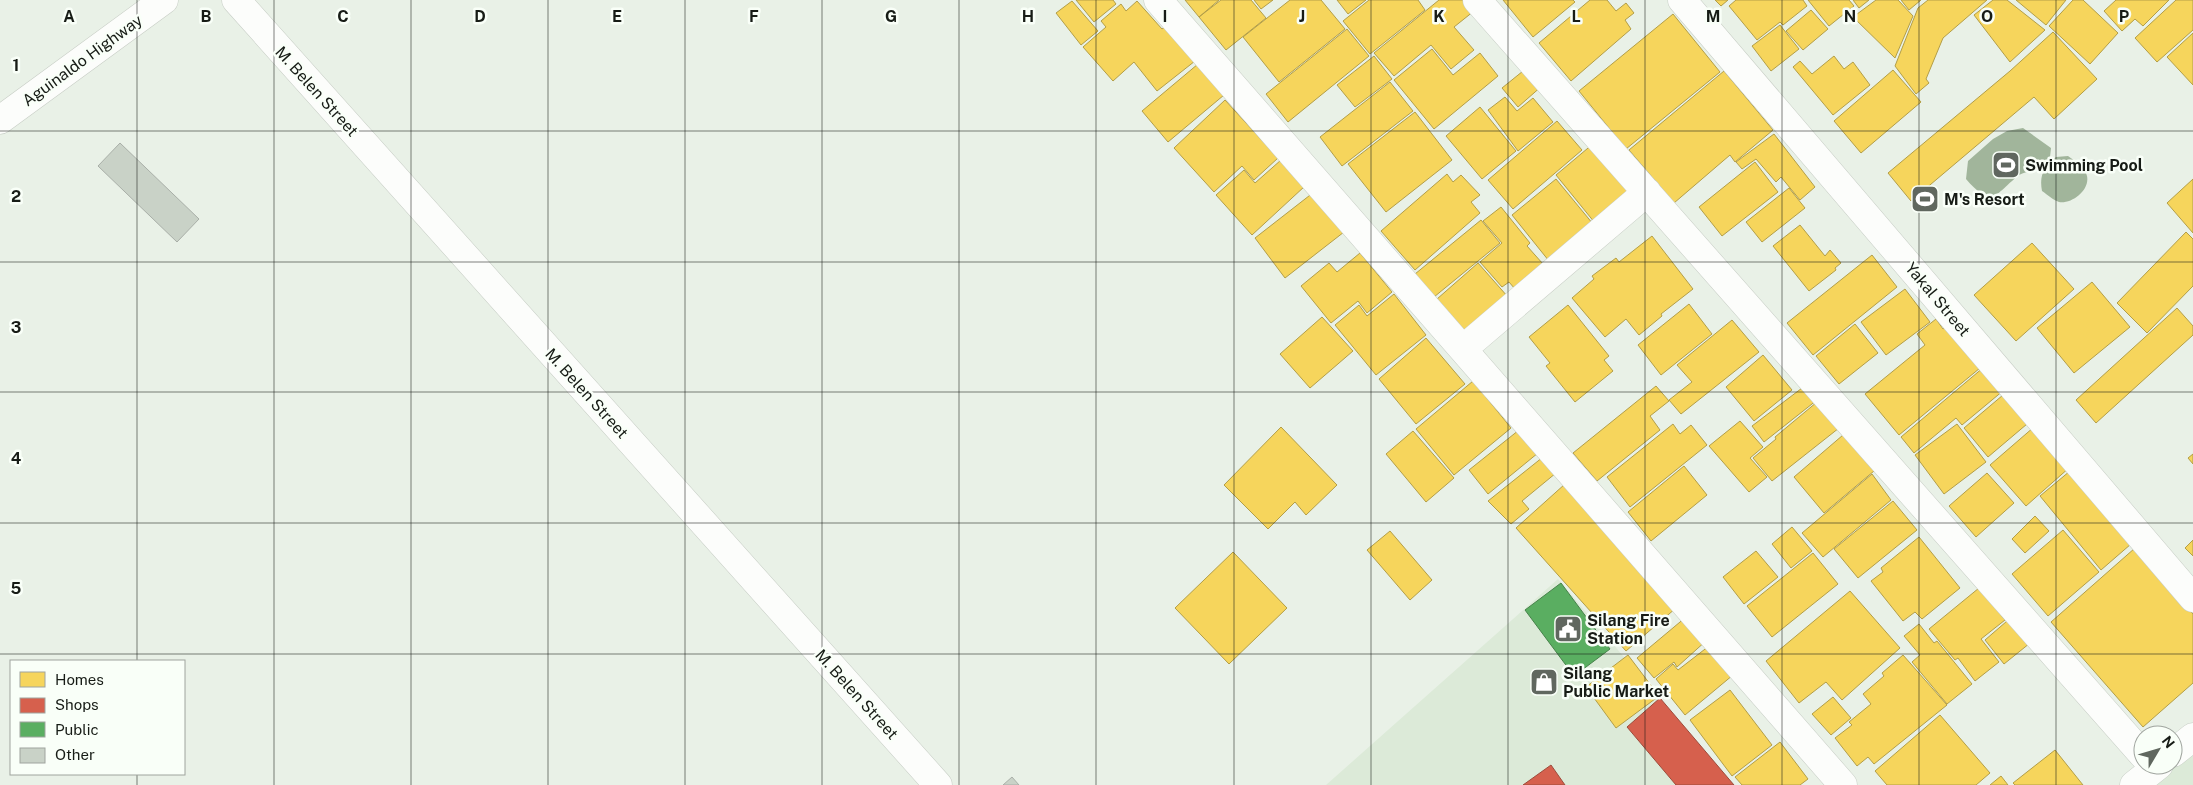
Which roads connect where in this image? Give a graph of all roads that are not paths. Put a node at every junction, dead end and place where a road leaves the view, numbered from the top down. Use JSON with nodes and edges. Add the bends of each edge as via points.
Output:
{"nodes":[{"id":1,"x":164,"y":0,"type":"edge"},
{"id":2,"x":236,"y":0,"type":"edge"},
{"id":3,"x":1158,"y":0,"type":"edge"},
{"id":4,"x":1477,"y":0,"type":"edge"},
{"id":5,"x":1682,"y":0,"type":"edge"},
{"id":6,"x":0,"y":120,"type":"edge"},
{"id":7,"x":1647,"y":192,"type":"junction"},
{"id":8,"x":1463,"y":349,"type":"junction"},
{"id":9,"x":2193,"y":598,"type":"edge"},
{"id":10,"x":2133,"y":735,"type":"edge"},
{"id":11,"x":2143,"y":775,"type":"edge"},
{"id":12,"x":938,"y":785,"type":"edge"},
{"id":13,"x":1843,"y":785,"type":"edge"},
{"id":14,"x":2134,"y":785,"type":"edge"}],
"edges":[{"from":1,"to":6,"type":"street","name":"Aguinaldo Highway"},
{"from":2,"to":12,"type":"street","name":"M. Belen Street"},
{"from":3,"to":8,"type":"street"},
{"from":4,"to":7,"type":"street"},
{"from":5,"to":9,"type":"street","name":"Yakal Street"},
{"from":7,"to":8,"type":"street"},
{"from":7,"to":10,"type":"street"},
{"from":8,"to":13,"type":"street"},
{"from":11,"to":14,"type":"street"}]}
